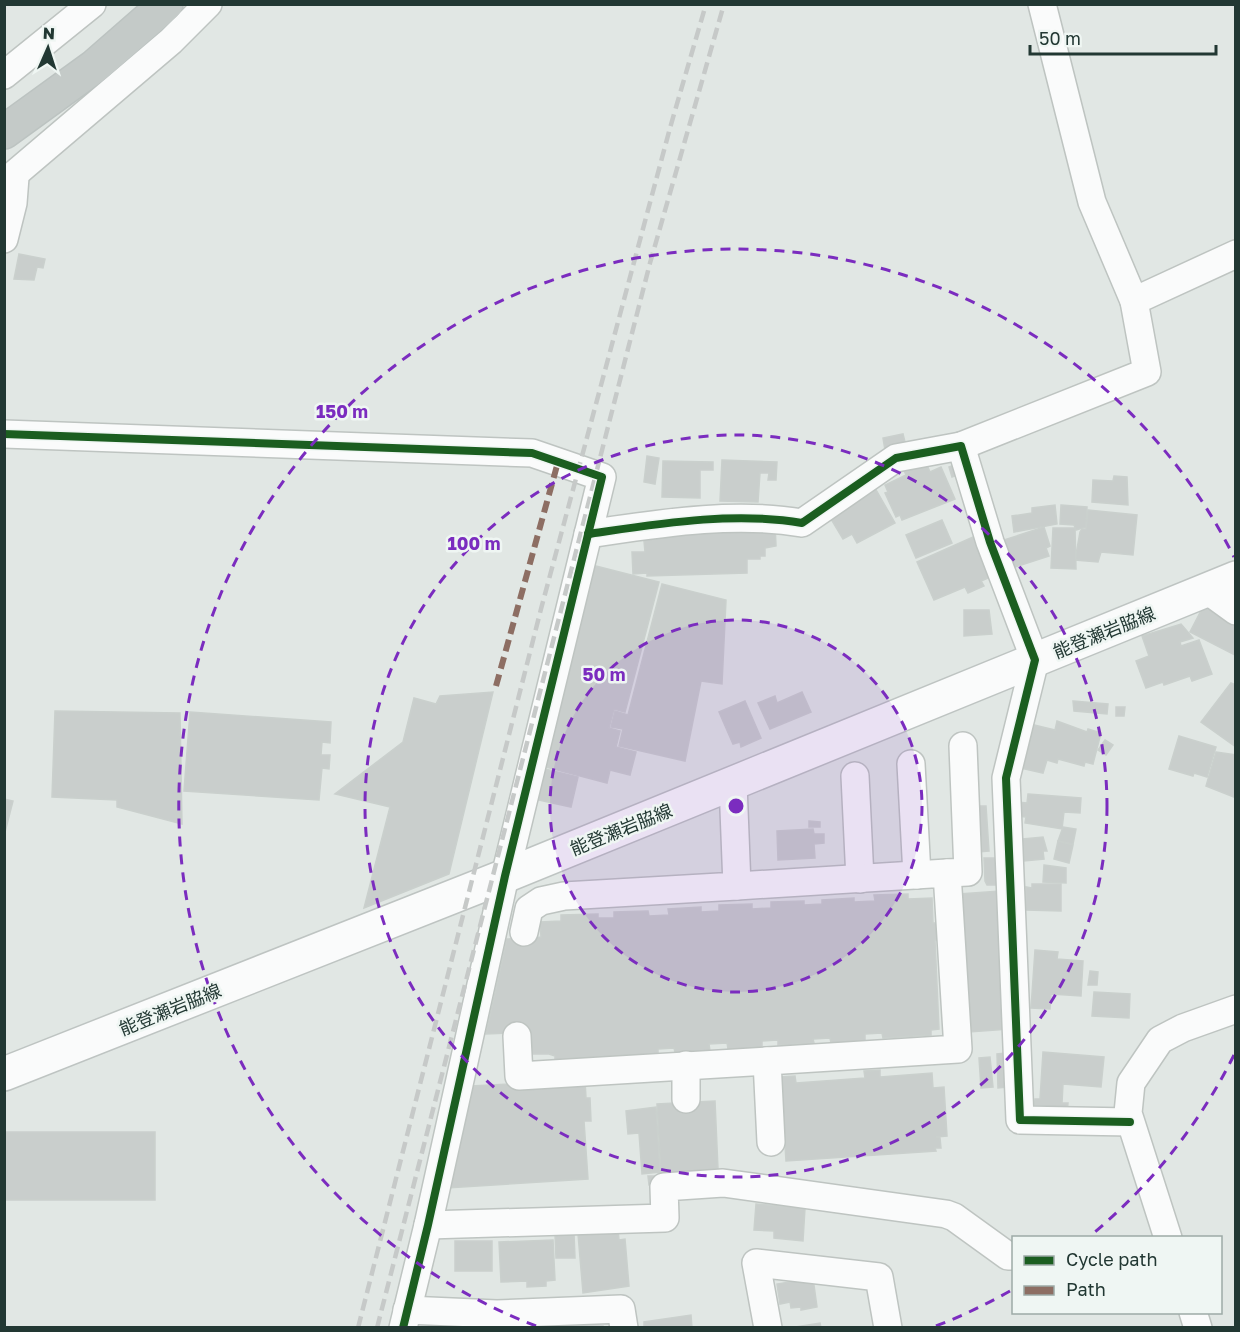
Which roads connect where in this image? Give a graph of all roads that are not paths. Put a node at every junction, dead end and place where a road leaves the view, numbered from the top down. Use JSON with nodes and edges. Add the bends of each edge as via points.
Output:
{"nodes":[{"id":1,"x":92,"y":4,"type":"edge"},
{"id":2,"x":166,"y":4,"type":"edge"},
{"id":3,"x":208,"y":4,"type":"edge"},
{"id":4,"x":1042,"y":4,"type":"edge"},
{"id":5,"x":4,"y":75,"type":"edge"},
{"id":6,"x":4,"y":132,"type":"edge"},
{"id":7,"x":10,"y":180,"type":"edge"},
{"id":8,"x":4,"y":239,"type":"edge"},
{"id":9,"x":1236,"y":254,"type":"edge"},
{"id":10,"x":1134,"y":301,"type":"junction"},
{"id":11,"x":4,"y":434,"type":"edge"},
{"id":12,"x":961,"y":446,"type":"junction"},
{"id":13,"x":588,"y":534,"type":"junction"},
{"id":14,"x":1221,"y":584,"type":"edge"},
{"id":15,"x":1236,"y":611,"type":"edge"},
{"id":16,"x":1035,"y":660,"type":"junction"},
{"id":17,"x":963,"y":746,"type":"dead end"},
{"id":18,"x":911,"y":764,"type":"dead end"},
{"id":19,"x":855,"y":776,"type":"dead end"},
{"id":20,"x":733,"y":784,"type":"junction"},
{"id":21,"x":947,"y":873,"type":"junction"},
{"id":22,"x":917,"y":875,"type":"junction"},
{"id":23,"x":505,"y":876,"type":"junction"},
{"id":24,"x":860,"y":879,"type":"junction"},
{"id":25,"x":737,"y":886,"type":"junction"},
{"id":26,"x":524,"y":932,"type":"dead end"},
{"id":27,"x":1236,"y":1009,"type":"edge"},
{"id":28,"x":517,"y":1036,"type":"dead end"},
{"id":29,"x":767,"y":1061,"type":"junction"},
{"id":30,"x":686,"y":1065,"type":"junction"},
{"id":31,"x":4,"y":1074,"type":"edge"},
{"id":32,"x":686,"y":1099,"type":"dead end"},
{"id":33,"x":1130,"y":1122,"type":"junction"},
{"id":34,"x":771,"y":1142,"type":"dead end"},
{"id":35,"x":428,"y":1225,"type":"junction"},
{"id":36,"x":1167,"y":1236,"type":"edge"},
{"id":37,"x":1012,"y":1256,"type":"edge"},
{"id":38,"x":405,"y":1319,"type":"edge"},
{"id":39,"x":624,"y":1328,"type":"edge"},
{"id":40,"x":768,"y":1328,"type":"edge"},
{"id":41,"x":888,"y":1328,"type":"edge"}],
"edges":[{"from":1,"to":5,"type":"street"},
{"from":2,"to":6,"type":"highway","via":[[95,66]]},
{"from":3,"to":7,"type":"street","via":[[171,41]]},
{"from":4,"to":10,"type":"street","via":[[1092,202]]},
{"from":7,"to":8,"type":"street","via":[[13,203]]},
{"from":9,"to":10,"type":"street"},
{"from":10,"to":12,"type":"street","via":[[1147,372]]},
{"from":11,"to":13,"type":"street","via":[[532,453],[602,477]]},
{"from":12,"to":13,"type":"street","via":[[896,458],[802,523],[775,518],[702,521]]},
{"from":12,"to":16,"type":"street","via":[[990,542]]},
{"from":13,"to":23,"type":"street"},
{"from":14,"to":15,"type":"street"},
{"from":14,"to":16,"type":"main road","name":"能登瀬岩脇線"},
{"from":16,"to":20,"type":"main road","name":"能登瀬岩脇線"},
{"from":16,"to":33,"type":"street","via":[[1006,778],[1020,1120]]},
{"from":17,"to":21,"type":"street","via":[[968,872]]},
{"from":18,"to":22,"type":"street"},
{"from":19,"to":24,"type":"street"},
{"from":20,"to":23,"type":"main road","name":"能登瀬岩脇線"},
{"from":20,"to":25,"type":"street"},
{"from":21,"to":22,"type":"street"},
{"from":21,"to":29,"type":"street","via":[[958,1049]]},
{"from":22,"to":24,"type":"street"},
{"from":23,"to":31,"type":"main road","name":"能登瀬岩脇線"},
{"from":23,"to":35,"type":"street"},
{"from":24,"to":25,"type":"street"},
{"from":25,"to":26,"type":"street","via":[[541,901],[528,909]]},
{"from":27,"to":33,"type":"street","via":[[1160,1040],[1131,1083]]},
{"from":28,"to":30,"type":"street","via":[[519,1076]]},
{"from":29,"to":30,"type":"street"},
{"from":29,"to":34,"type":"street"},
{"from":30,"to":32,"type":"street"},
{"from":33,"to":36,"type":"street"},
{"from":35,"to":37,"type":"street","via":[[665,1218],[664,1187],[723,1183],[946,1214]]},
{"from":35,"to":38,"type":"street"},
{"from":38,"to":39,"type":"street","via":[[621,1309]]},
{"from":40,"to":41,"type":"street","via":[[756,1263],[879,1276]]}]}
